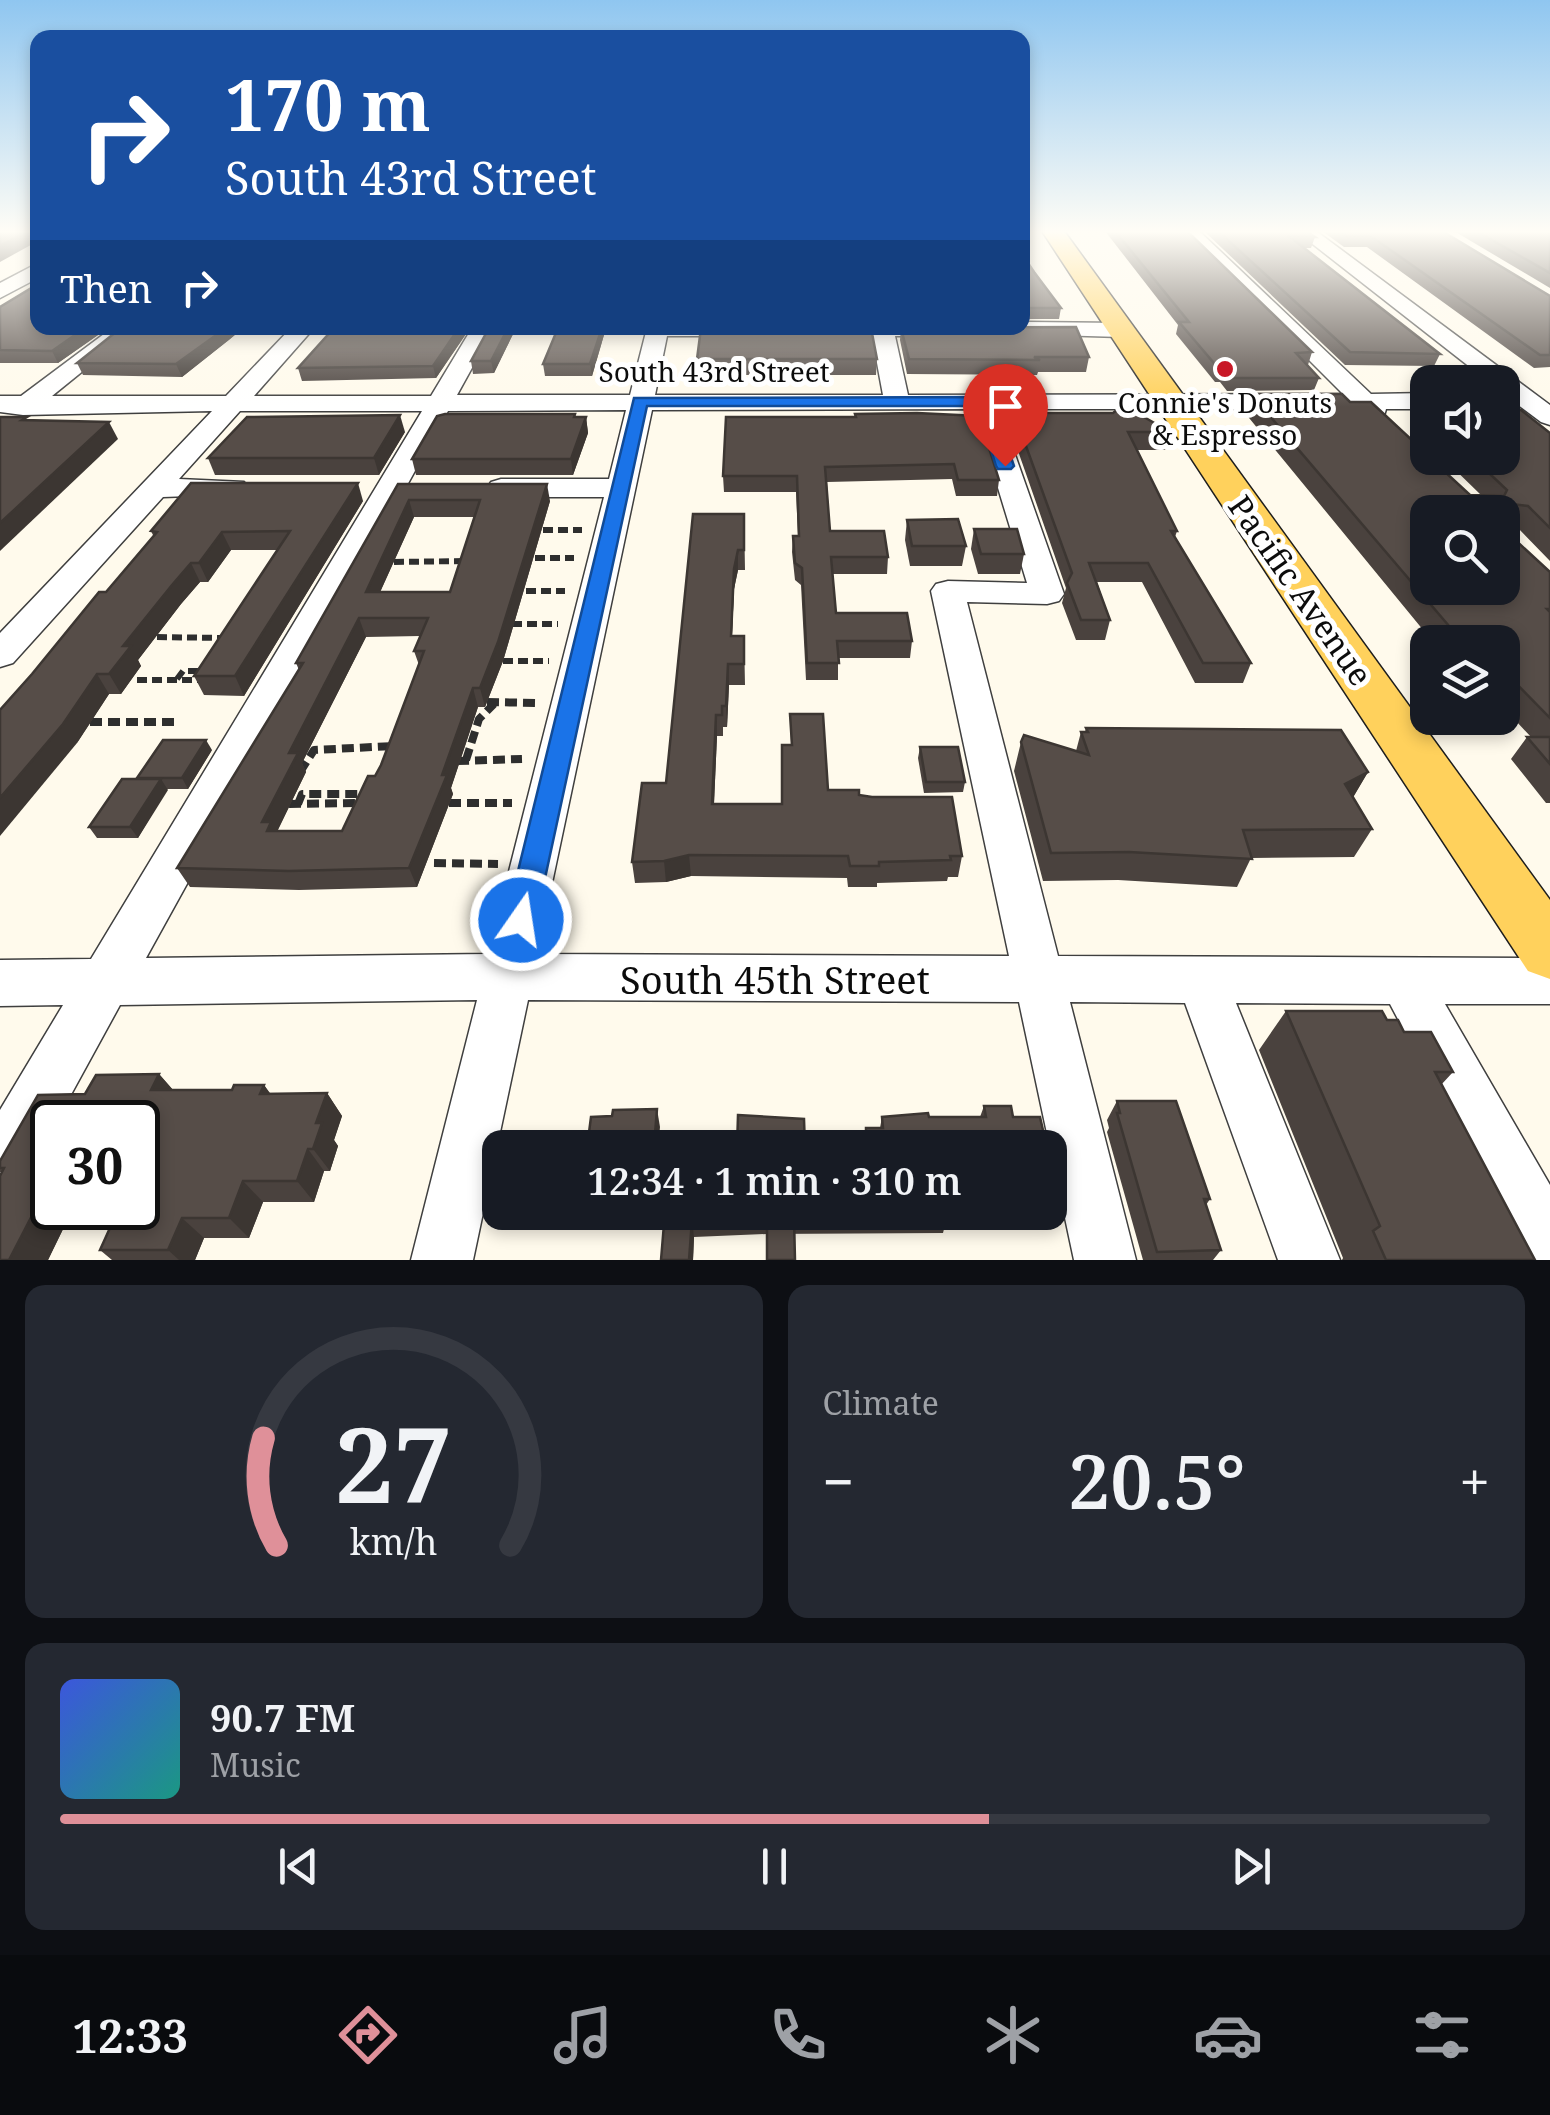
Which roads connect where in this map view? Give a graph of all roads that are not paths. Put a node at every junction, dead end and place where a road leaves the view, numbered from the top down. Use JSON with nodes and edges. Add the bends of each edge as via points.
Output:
{"nodes":[{"id":1,"x":1094,"y":290,"type":"edge"},
{"id":2,"x":1251,"y":290,"type":"edge"},
{"id":3,"x":1383,"y":290,"type":"edge"},
{"id":4,"x":1030,"y":330,"type":"edge"},
{"id":5,"x":1121,"y":330,"type":"junction"},
{"id":6,"x":115,"y":335,"type":"edge"},
{"id":7,"x":297,"y":335,"type":"edge"},
{"id":8,"x":479,"y":335,"type":"edge"},
{"id":9,"x":656,"y":335,"type":"edge"},
{"id":10,"x":883,"y":335,"type":"edge"},
{"id":11,"x":640,"y":401,"type":"junction"},
{"id":12,"x":897,"y":401,"type":"junction"},
{"id":13,"x":1410,"y":401,"type":"edge"},
{"id":14,"x":1527,"y":401,"type":"edge"},
{"id":15,"x":439,"y":402,"type":"junction"},
{"id":16,"x":984,"y":402,"type":"junction"},
{"id":17,"x":1171,"y":402,"type":"junction"},
{"id":18,"x":1366,"y":402,"type":"junction"},
{"id":19,"x":0,"y":404,"type":"edge"},
{"id":20,"x":28,"y":404,"type":"junction"},
{"id":21,"x":233,"y":404,"type":"junction"},
{"id":22,"x":1550,"y":417,"type":"edge"},
{"id":23,"x":0,"y":426,"type":"edge"},
{"id":24,"x":1394,"y":430,"type":"edge"},
{"id":25,"x":155,"y":488,"type":"junction"},
{"id":26,"x":267,"y":488,"type":"edge"},
{"id":27,"x":466,"y":488,"type":"edge"},
{"id":28,"x":620,"y":488,"type":"junction"},
{"id":29,"x":0,"y":655,"type":"edge"},
{"id":30,"x":1550,"y":950,"type":"edge"},
{"id":31,"x":507,"y":977,"type":"junction"},
{"id":32,"x":1040,"y":980,"type":"junction"},
{"id":33,"x":1202,"y":980,"type":"junction"},
{"id":34,"x":104,"y":981,"type":"junction"},
{"id":35,"x":1405,"y":981,"type":"junction"},
{"id":36,"x":1550,"y":981,"type":"edge"},
{"id":37,"x":0,"y":982,"type":"edge"},
{"id":38,"x":0,"y":1165,"type":"edge"},
{"id":39,"x":1550,"y":1244,"type":"edge"},
{"id":40,"x":442,"y":1260,"type":"edge"},
{"id":41,"x":1105,"y":1260,"type":"edge"},
{"id":42,"x":1309,"y":1260,"type":"edge"}],
"edges":[{"from":1,"to":5,"type":"main road","name":"Pacific Avenue"},
{"from":2,"to":18,"type":"street"},
{"from":3,"to":14,"type":"street"},
{"from":4,"to":5,"type":"street"},
{"from":5,"to":17,"type":"main road","name":"Pacific Avenue"},
{"from":6,"to":20,"type":"street"},
{"from":7,"to":21,"type":"street"},
{"from":8,"to":15,"type":"street"},
{"from":9,"to":11,"type":"street"},
{"from":10,"to":12,"type":"street"},
{"from":11,"to":12,"type":"street","name":"South 43rd Street"},
{"from":11,"to":15,"type":"street","name":"South 43rd Street"},
{"from":11,"to":28,"type":"street"},
{"from":12,"to":16,"type":"street","name":"South 43rd Street"},
{"from":13,"to":18,"type":"street","name":"South 43rd Street"},
{"from":14,"to":22,"type":"street"},
{"from":15,"to":21,"type":"street","name":"South 43rd Street"},
{"from":15,"to":34,"type":"street"},
{"from":16,"to":17,"type":"street","name":"South 43rd Street"},
{"from":16,"to":32,"type":"street","via":[[1046,594],[948,591]]},
{"from":17,"to":18,"type":"street","name":"South 43rd Street"},
{"from":17,"to":30,"type":"main road","name":"Pacific Avenue"},
{"from":18,"to":24,"type":"street"},
{"from":19,"to":20,"type":"street","name":"South 43rd Street"},
{"from":20,"to":21,"type":"street","name":"South 43rd Street"},
{"from":20,"to":23,"type":"street"},
{"from":21,"to":25,"type":"street"},
{"from":25,"to":26,"type":"street"},
{"from":25,"to":29,"type":"street"},
{"from":27,"to":28,"type":"street"},
{"from":28,"to":31,"type":"street"},
{"from":31,"to":32,"type":"street","name":"South 45th Street"},
{"from":31,"to":34,"type":"street","name":"South 45th Street"},
{"from":31,"to":40,"type":"street"},
{"from":32,"to":33,"type":"street","name":"South 45th Street"},
{"from":32,"to":41,"type":"street"},
{"from":33,"to":35,"type":"street","name":"South 45th Street"},
{"from":33,"to":42,"type":"street"},
{"from":34,"to":37,"type":"street","name":"South 45th Street"},
{"from":34,"to":38,"type":"street"},
{"from":35,"to":36,"type":"street","name":"South 45th Street"},
{"from":35,"to":39,"type":"street"}]}
